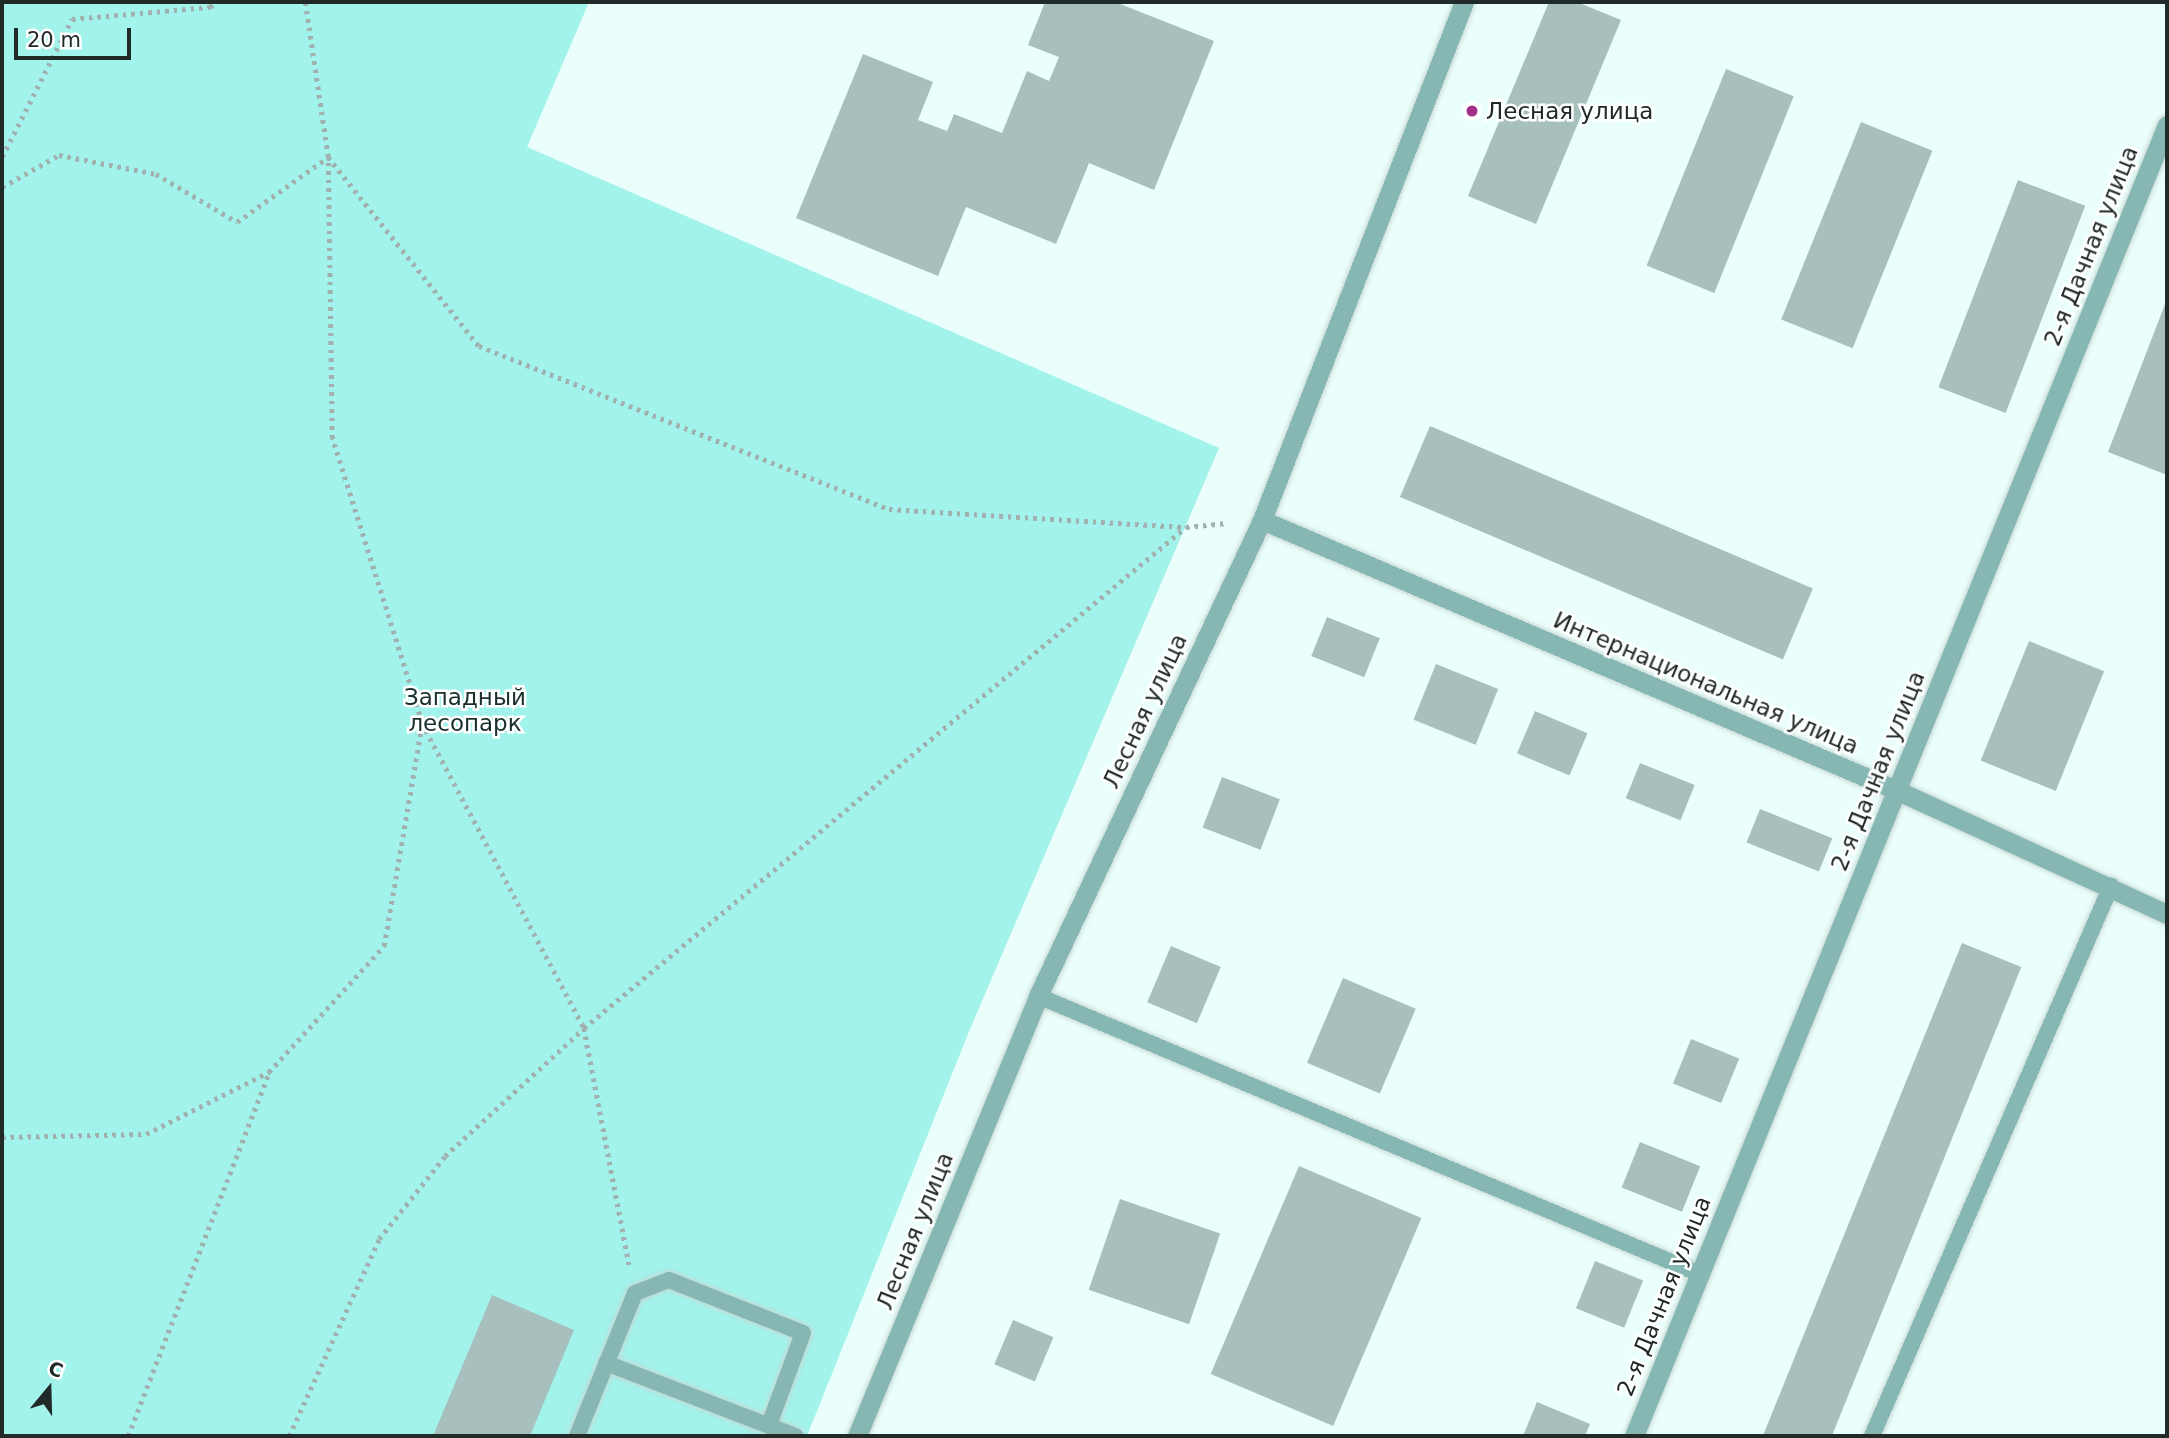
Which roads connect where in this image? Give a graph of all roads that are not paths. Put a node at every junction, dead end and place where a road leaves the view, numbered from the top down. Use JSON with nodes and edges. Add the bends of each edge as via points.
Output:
{"nodes":[{"id":1,"x":1464,"y":2,"type":"edge"},
{"id":2,"x":2167,"y":125,"type":"edge"},
{"id":3,"x":1262,"y":520,"type":"junction"},
{"id":4,"x":1896,"y":790,"type":"junction"},
{"id":5,"x":2111,"y":886,"type":"junction"},
{"id":6,"x":2167,"y":914,"type":"edge"},
{"id":7,"x":1038,"y":996,"type":"junction"},
{"id":8,"x":1700,"y":1275,"type":"junction"},
{"id":9,"x":606,"y":1363,"type":"junction"},
{"id":10,"x":769,"y":1425,"type":"junction"},
{"id":11,"x":578,"y":1436,"type":"edge"},
{"id":12,"x":795,"y":1436,"type":"edge"},
{"id":13,"x":857,"y":1436,"type":"edge"},
{"id":14,"x":1634,"y":1436,"type":"edge"},
{"id":15,"x":1872,"y":1436,"type":"edge"}],
"edges":[{"from":1,"to":3,"type":"street","name":"Лесная улица"},
{"from":2,"to":4,"type":"street","name":"2-я Дачная улица"},
{"from":3,"to":4,"type":"street","name":"Интернациональная улица"},
{"from":3,"to":7,"type":"street","name":"Лесная улица"},
{"from":4,"to":5,"type":"street","name":"Интернациональная улица"},
{"from":4,"to":8,"type":"street","name":"2-я Дачная улица"},
{"from":5,"to":6,"type":"street","name":"Интернациональная улица"},
{"from":5,"to":15,"type":"lane"},
{"from":7,"to":8,"type":"lane"},
{"from":7,"to":13,"type":"street","name":"Лесная улица"},
{"from":8,"to":14,"type":"street","name":"2-я Дачная улица"},
{"from":9,"to":10,"type":"lane"},
{"from":9,"to":10,"type":"lane","via":[[635,1293],[669,1280],[803,1333]]},
{"from":9,"to":11,"type":"lane"},
{"from":10,"to":12,"type":"lane"}]}
